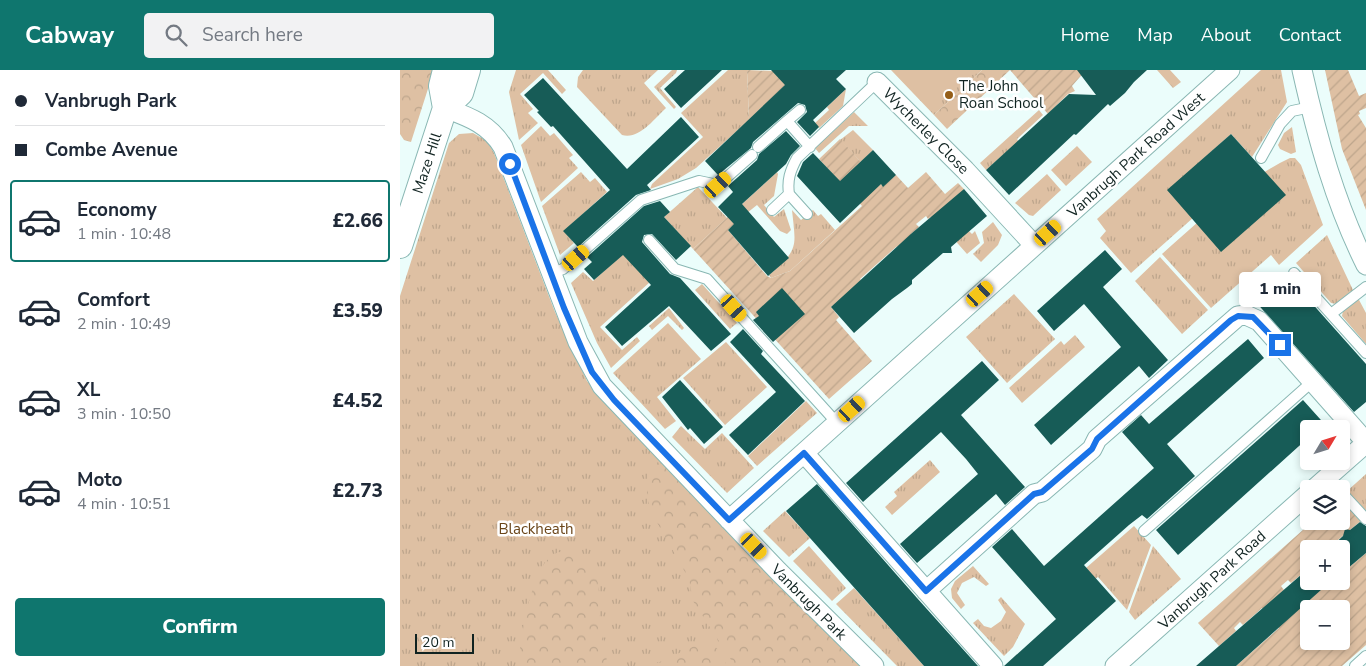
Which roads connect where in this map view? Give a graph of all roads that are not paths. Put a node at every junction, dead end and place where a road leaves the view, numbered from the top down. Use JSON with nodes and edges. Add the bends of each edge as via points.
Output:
{"nodes":[{"id":1,"x":445,"y":70,"type":"edge"},
{"id":2,"x":457,"y":70,"type":"edge"},
{"id":3,"x":468,"y":70,"type":"edge"},
{"id":4,"x":1230,"y":70,"type":"edge"},
{"id":5,"x":1302,"y":70,"type":"edge"},
{"id":6,"x":877,"y":82,"type":"joint"},
{"id":7,"x":445,"y":108,"type":"junction"},
{"id":8,"x":1311,"y":108,"type":"junction"},
{"id":9,"x":800,"y":110,"type":"dead end"},
{"id":10,"x":787,"y":121,"type":"junction"},
{"id":11,"x":810,"y":147,"type":"junction"},
{"id":12,"x":1261,"y":158,"type":"dead end"},
{"id":13,"x":789,"y":194,"type":"junction"},
{"id":14,"x":772,"y":210,"type":"dead end"},
{"id":15,"x":807,"y":214,"type":"dead end"},
{"id":16,"x":649,"y":240,"type":"dead end"},
{"id":17,"x":1034,"y":245,"type":"junction"},
{"id":18,"x":1362,"y":245,"type":"edge"},
{"id":19,"x":400,"y":246,"type":"edge"},
{"id":20,"x":1366,"y":265,"type":"edge"},
{"id":21,"x":1294,"y":272,"type":"dead end"},
{"id":22,"x":550,"y":274,"type":"junction"},
{"id":23,"x":1366,"y":287,"type":"edge"},
{"id":24,"x":1331,"y":314,"type":"junction"},
{"id":25,"x":1366,"y":353,"type":"edge"},
{"id":26,"x":1312,"y":381,"type":"junction"},
{"id":27,"x":837,"y":423,"type":"junction"},
{"id":28,"x":1366,"y":443,"type":"edge"},
{"id":29,"x":804,"y":453,"type":"junction"},
{"id":30,"x":1332,"y":480,"type":"edge"},
{"id":31,"x":1300,"y":501,"type":"edge"},
{"id":32,"x":1350,"y":502,"type":"edge"},
{"id":33,"x":1366,"y":519,"type":"edge"},
{"id":34,"x":729,"y":520,"type":"junction"},
{"id":35,"x":1144,"y":531,"type":"dead end"},
{"id":36,"x":926,"y":591,"type":"junction"},
{"id":37,"x":1366,"y":656,"type":"edge"},
{"id":38,"x":874,"y":666,"type":"edge"},
{"id":39,"x":993,"y":666,"type":"edge"},
{"id":40,"x":1115,"y":666,"type":"edge"},
{"id":41,"x":1354,"y":666,"type":"edge"}],
"edges":[{"from":1,"to":7,"type":"street","name":"Maze Hill","via":[[441,86]]},
{"from":2,"to":7,"type":"lane","name":"Maze Hill"},
{"from":3,"to":7,"type":"street","name":"Maze Hill","via":[[461,93]]},
{"from":4,"to":17,"type":"street","name":"Vanbrugh Park Road West"},
{"from":5,"to":8,"type":"street"},
{"from":6,"to":11,"type":"lane","name":"Wycherley Close"},
{"from":6,"to":17,"type":"street","name":"Wycherley Close"},
{"from":7,"to":19,"type":"street","name":"Maze Hill"},
{"from":7,"to":22,"type":"street","name":"Vanbrugh Park","via":[[473,118],[496,135],[510,164]]},
{"from":8,"to":12,"type":"lane","via":[[1292,111],[1280,124]]},
{"from":8,"to":18,"type":"street","via":[[1336,197]]},
{"from":9,"to":10,"type":"lane"},
{"from":10,"to":11,"type":"lane"},
{"from":10,"to":22,"type":"lane","via":[[718,185],[699,181],[640,200],[563,269]]},
{"from":11,"to":13,"type":"lane","name":"Wycherley Close","via":[[797,158],[790,170]]},
{"from":13,"to":14,"type":"lane"},
{"from":13,"to":15,"type":"lane"},
{"from":16,"to":27,"type":"lane","via":[[675,269],[707,279]]},
{"from":17,"to":27,"type":"street","name":"Vanbrugh Park Road West"},
{"from":18,"to":20,"type":"street"},
{"from":21,"to":24,"type":"lane"},
{"from":22,"to":34,"type":"street","name":"Vanbrugh Park","via":[[578,342],[602,386]]},
{"from":23,"to":24,"type":"lane"},
{"from":24,"to":25,"type":"lane"},
{"from":26,"to":28,"type":"street"},
{"from":26,"to":35,"type":"lane"},
{"from":26,"to":36,"type":"street","via":[[1259,321],[1246,315],[1238,316],[1097,439],[1092,449],[1050,486],[1034,494]]},
{"from":27,"to":29,"type":"street","name":"Vanbrugh Park Road West"},
{"from":28,"to":30,"type":"street"},
{"from":29,"to":34,"type":"street","name":"Vanbrugh Park Road West"},
{"from":29,"to":36,"type":"street"},
{"from":31,"to":40,"type":"street","name":"Vanbrugh Park Road"},
{"from":32,"to":33,"type":"lane"},
{"from":34,"to":38,"type":"street","name":"Vanbrugh Park"},
{"from":36,"to":39,"type":"street"},
{"from":37,"to":41,"type":"lane"}]}
